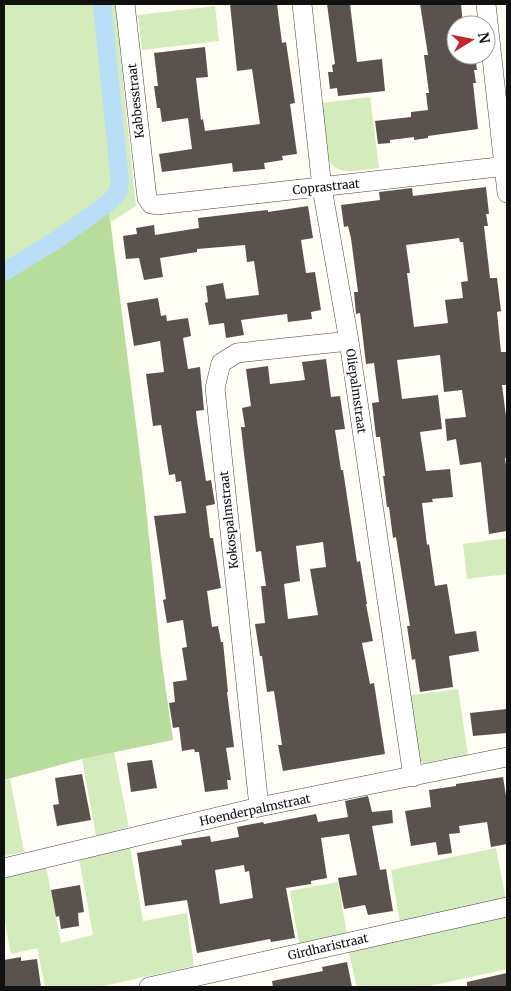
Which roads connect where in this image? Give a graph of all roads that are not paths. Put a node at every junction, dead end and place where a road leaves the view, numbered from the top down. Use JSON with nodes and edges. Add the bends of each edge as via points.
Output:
{"nodes":[{"id":1,"x":125,"y":4,"type":"edge"},
{"id":2,"x":302,"y":4,"type":"edge"},
{"id":3,"x":486,"y":4,"type":"edge"},
{"id":4,"x":506,"y":166,"type":"edge"},
{"id":5,"x":322,"y":188,"type":"junction"},
{"id":6,"x":507,"y":193,"type":"edge"},
{"id":7,"x":147,"y":198,"type":"joint"},
{"id":8,"x":348,"y":340,"type":"junction"},
{"id":9,"x":507,"y":757,"type":"edge"},
{"id":10,"x":413,"y":777,"type":"junction"},
{"id":11,"x":259,"y":807,"type":"junction"},
{"id":12,"x":4,"y":868,"type":"edge"},
{"id":13,"x":507,"y":908,"type":"edge"},
{"id":14,"x":149,"y":987,"type":"edge"}],
"edges":[{"from":1,"to":7,"type":"street","name":"Kabbesstraat"},
{"from":2,"to":5,"type":"street","name":"Oliepalmstraat"},
{"from":3,"to":4,"type":"street"},
{"from":4,"to":5,"type":"street","name":"Coprastraat"},
{"from":4,"to":6,"type":"street"},
{"from":5,"to":7,"type":"street","name":"Coprastraat","via":[[157,205],[151,204]]},
{"from":5,"to":8,"type":"street","name":"Oliepalmstraat"},
{"from":8,"to":10,"type":"street","name":"Oliepalmstraat"},
{"from":8,"to":11,"type":"street","name":"Kokospalmstraat","via":[[237,353],[221,363],[215,388]]},
{"from":9,"to":10,"type":"street","name":"Hoenderpalmstraat"},
{"from":10,"to":11,"type":"street","name":"Hoenderpalmstraat"},
{"from":11,"to":12,"type":"street","name":"Hoenderpalmstraat"},
{"from":13,"to":14,"type":"street","name":"Girdharistraat"}]}
